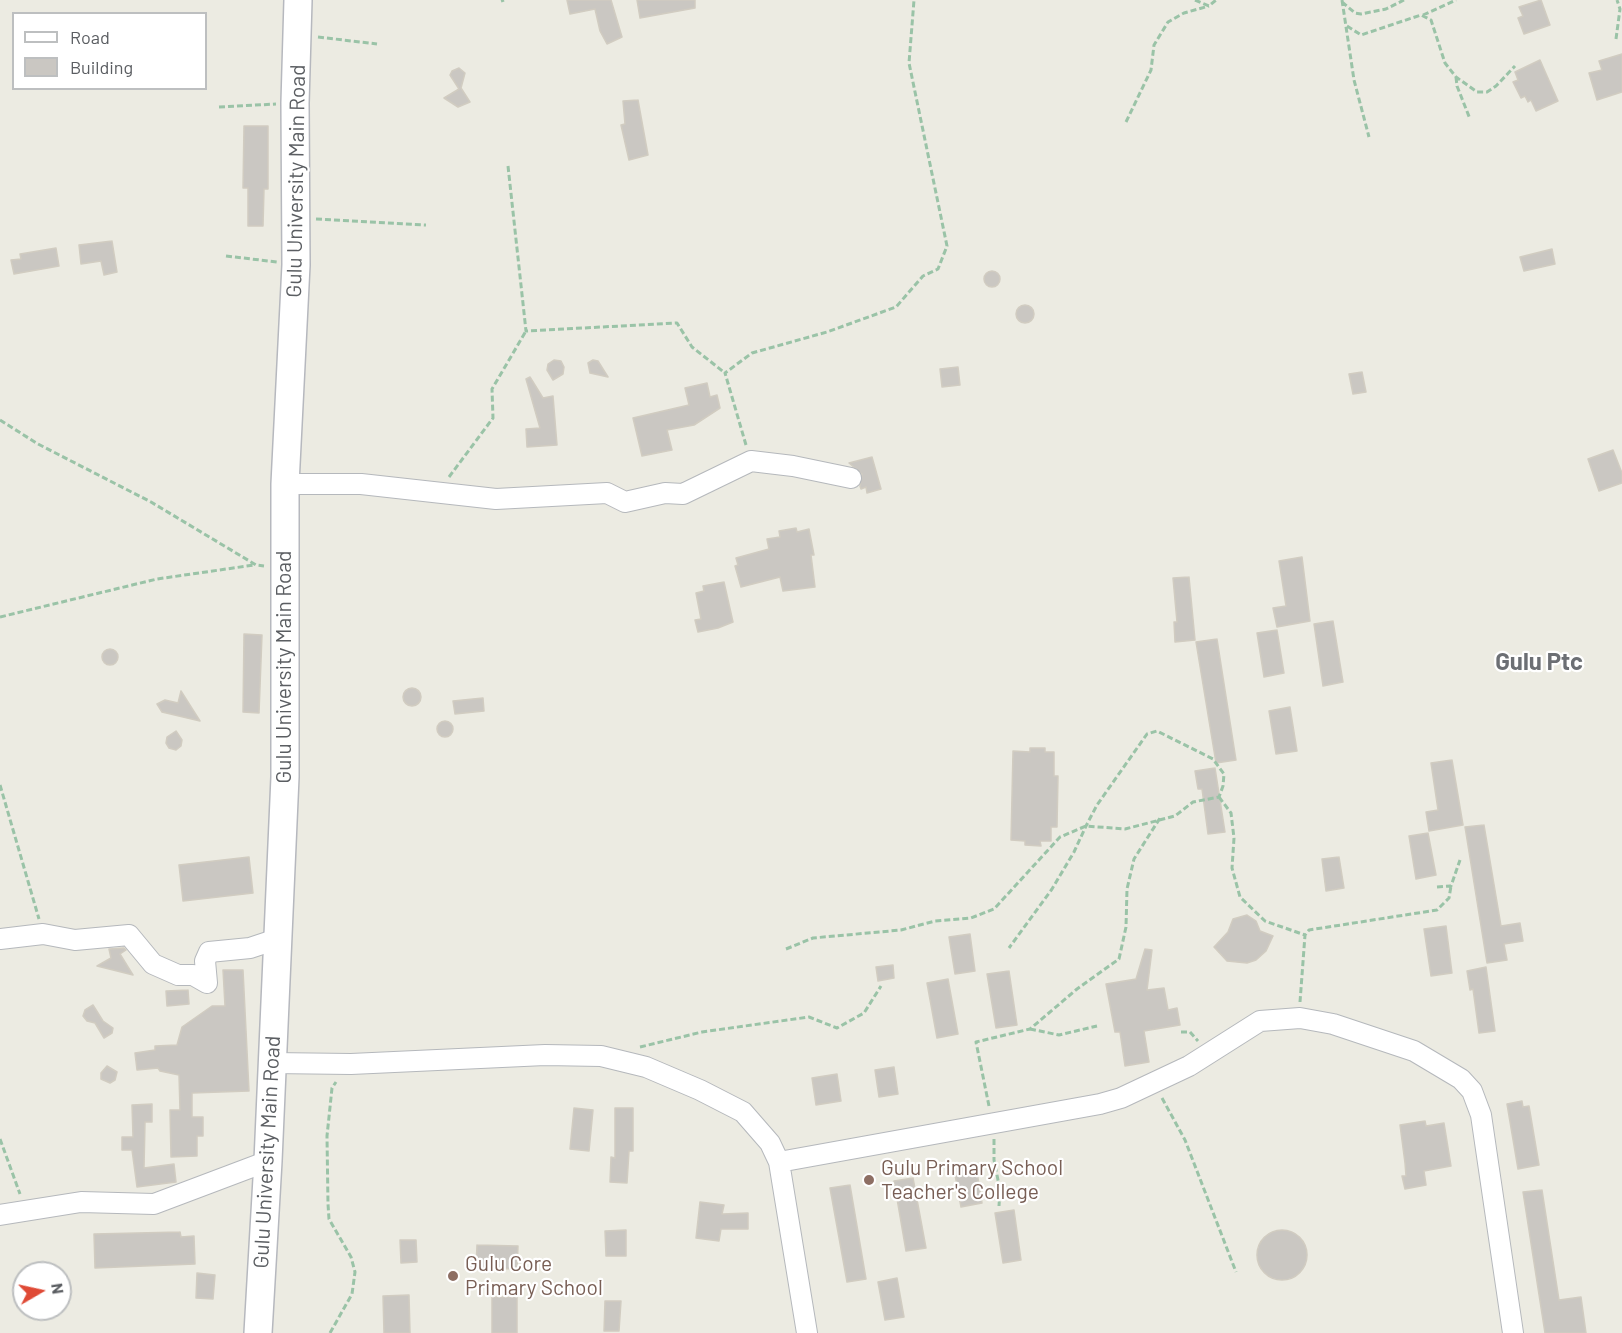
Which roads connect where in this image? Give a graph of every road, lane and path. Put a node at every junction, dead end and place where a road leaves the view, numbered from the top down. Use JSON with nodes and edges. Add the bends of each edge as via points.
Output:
{"nodes":[{"id":1,"x":298,"y":0,"type":"edge"},
{"id":2,"x":914,"y":0,"type":"edge"},
{"id":3,"x":1195,"y":0,"type":"edge"},
{"id":4,"x":1216,"y":0,"type":"edge"},
{"id":5,"x":1404,"y":0,"type":"edge"},
{"id":6,"x":1456,"y":0,"type":"edge"},
{"id":7,"x":1617,"y":0,"type":"edge"},
{"id":8,"x":1342,"y":1,"type":"edge"},
{"id":9,"x":1209,"y":6,"type":"junction"},
{"id":10,"x":1421,"y":15,"type":"junction"},
{"id":11,"x":1347,"y":26,"type":"junction"},
{"id":12,"x":298,"y":34,"type":"junction"},
{"id":13,"x":1616,"y":39,"type":"dead end"},
{"id":14,"x":377,"y":44,"type":"dead end"},
{"id":15,"x":1515,"y":66,"type":"dead end"},
{"id":16,"x":1456,"y":77,"type":"junction"},
{"id":17,"x":295,"y":103,"type":"junction"},
{"id":18,"x":219,"y":107,"type":"dead end"},
{"id":19,"x":1470,"y":119,"type":"dead end"},
{"id":20,"x":1126,"y":122,"type":"dead end"},
{"id":21,"x":1369,"y":137,"type":"dead end"},
{"id":22,"x":508,"y":166,"type":"dead end"},
{"id":23,"x":297,"y":218,"type":"junction"},
{"id":24,"x":426,"y":225,"type":"dead end"},
{"id":25,"x":226,"y":256,"type":"dead end"},
{"id":26,"x":296,"y":265,"type":"junction"},
{"id":27,"x":526,"y":331,"type":"junction"},
{"id":28,"x":725,"y":373,"type":"junction"},
{"id":29,"x":0,"y":420,"type":"edge"},
{"id":30,"x":751,"y":461,"type":"junction"},
{"id":31,"x":850,"y":478,"type":"dead end"},
{"id":32,"x":285,"y":484,"type":"junction"},
{"id":33,"x":439,"y":491,"type":"junction"},
{"id":34,"x":256,"y":565,"type":"junction"},
{"id":35,"x":284,"y":570,"type":"junction"},
{"id":36,"x":0,"y":617,"type":"edge"},
{"id":37,"x":0,"y":785,"type":"edge"},
{"id":38,"x":1219,"y":797,"type":"junction"},
{"id":39,"x":1160,"y":818,"type":"junction"},
{"id":40,"x":1086,"y":826,"type":"junction"},
{"id":41,"x":1460,"y":860,"type":"dead end"},
{"id":42,"x":1451,"y":886,"type":"junction"},
{"id":43,"x":1437,"y":887,"type":"dead end"},
{"id":44,"x":43,"y":934,"type":"junction"},
{"id":45,"x":1305,"y":935,"type":"junction"},
{"id":46,"x":0,"y":939,"type":"edge"},
{"id":47,"x":277,"y":939,"type":"junction"},
{"id":48,"x":1009,"y":948,"type":"dead end"},
{"id":49,"x":786,"y":949,"type":"dead end"},
{"id":50,"x":881,"y":986,"type":"dead end"},
{"id":51,"x":1300,"y":1018,"type":"junction"},
{"id":52,"x":1097,"y":1026,"type":"dead end"},
{"id":53,"x":1030,"y":1029,"type":"junction"},
{"id":54,"x":975,"y":1044,"type":"dead end"},
{"id":55,"x":634,"y":1048,"type":"dead end"},
{"id":56,"x":271,"y":1063,"type":"junction"},
{"id":57,"x":351,"y":1064,"type":"junction"},
{"id":58,"x":1153,"y":1084,"type":"junction"},
{"id":59,"x":0,"y":1140,"type":"edge"},
{"id":60,"x":268,"y":1161,"type":"junction"},
{"id":61,"x":779,"y":1162,"type":"junction"},
{"id":62,"x":25,"y":1209,"type":"junction"},
{"id":63,"x":0,"y":1215,"type":"edge"},
{"id":64,"x":1236,"y":1272,"type":"dead end"},
{"id":65,"x":258,"y":1333,"type":"edge"},
{"id":66,"x":330,"y":1333,"type":"edge"},
{"id":67,"x":807,"y":1333,"type":"edge"},
{"id":68,"x":1513,"y":1333,"type":"edge"}],
"edges":[{"from":1,"to":12,"type":"street","name":"Gulu University Main Road"},
{"from":2,"to":28,"type":"path","via":[[909,63],[947,246],[938,269],[924,276],[896,307],[752,353]]},
{"from":3,"to":9,"type":"path"},
{"from":4,"to":9,"type":"path"},
{"from":5,"to":8,"type":"path","via":[[1361,14]]},
{"from":6,"to":10,"type":"path"},
{"from":7,"to":13,"type":"path","via":[[1620,9]]},
{"from":8,"to":11,"type":"path"},
{"from":9,"to":20,"type":"path","via":[[1168,22],[1154,45],[1151,70]]},
{"from":10,"to":11,"type":"path","via":[[1361,35]]},
{"from":10,"to":16,"type":"path","via":[[1431,20],[1445,63]]},
{"from":11,"to":21,"type":"path","via":[[1354,80]]},
{"from":12,"to":14,"type":"path"},
{"from":12,"to":17,"type":"street","name":"Gulu University Main Road"},
{"from":15,"to":16,"type":"path","via":[[1487,92],[1477,92]]},
{"from":16,"to":19,"type":"path"},
{"from":17,"to":18,"type":"path"},
{"from":17,"to":23,"type":"street","name":"Gulu University Main Road"},
{"from":22,"to":27,"type":"path"},
{"from":23,"to":24,"type":"path"},
{"from":23,"to":26,"type":"street","name":"Gulu University Main Road"},
{"from":25,"to":26,"type":"path"},
{"from":26,"to":32,"type":"street","name":"Gulu University Main Road"},
{"from":27,"to":28,"type":"path","via":[[677,323],[692,347]]},
{"from":27,"to":33,"type":"path","via":[[492,389],[493,418]]},
{"from":28,"to":30,"type":"path"},
{"from":29,"to":34,"type":"path","via":[[151,502]]},
{"from":30,"to":31,"type":"street"},
{"from":30,"to":33,"type":"street","via":[[683,494],[665,493],[625,502],[607,493],[496,499]]},
{"from":32,"to":33,"type":"street","via":[[361,484]]},
{"from":32,"to":35,"type":"street","name":"Gulu University Main Road"},
{"from":34,"to":35,"type":"path"},
{"from":34,"to":36,"type":"path","via":[[157,579]]},
{"from":35,"to":47,"type":"street","name":"Gulu University Main Road","via":[[285,777]]},
{"from":37,"to":44,"type":"path"},
{"from":38,"to":39,"type":"path","via":[[1193,802],[1175,816]]},
{"from":38,"to":40,"type":"path","via":[[1224,774],[1213,759],[1154,730],[1147,734]]},
{"from":38,"to":45,"type":"path","via":[[1231,813],[1232,868],[1240,897],[1265,921]]},
{"from":39,"to":40,"type":"path","via":[[1125,829]]},
{"from":39,"to":53,"type":"path","via":[[1134,859],[1119,959]]},
{"from":40,"to":48,"type":"path","via":[[1052,889]]},
{"from":40,"to":49,"type":"path","via":[[1060,837],[994,909],[971,918],[935,921],[901,930],[813,938]]},
{"from":41,"to":42,"type":"path"},
{"from":42,"to":43,"type":"path"},
{"from":42,"to":45,"type":"path","via":[[1449,898],[1437,910],[1309,930]]},
{"from":44,"to":46,"type":"street"},
{"from":44,"to":47,"type":"street","via":[[75,940],[129,935],[153,964],[207,983],[205,961],[209,952],[250,948]]},
{"from":45,"to":51,"type":"path"},
{"from":47,"to":56,"type":"street","name":"Gulu University Main Road"},
{"from":50,"to":55,"type":"path","via":[[864,1013],[837,1028],[809,1017],[702,1032]]},
{"from":51,"to":58,"type":"street","via":[[1274,1018],[1248,1026],[1189,1066]]},
{"from":51,"to":68,"type":"street","via":[[1333,1024],[1414,1051],[1461,1079],[1472,1091],[1481,1115]]},
{"from":52,"to":53,"type":"path","via":[[1059,1035]]},
{"from":53,"to":54,"type":"path"},
{"from":56,"to":57,"type":"street"},
{"from":56,"to":60,"type":"street","name":"Gulu University Main Road"},
{"from":57,"to":61,"type":"street","via":[[601,1056],[678,1079],[743,1112],[770,1143]]},
{"from":57,"to":66,"type":"path","via":[[332,1088],[327,1136],[329,1219],[351,1257],[355,1272],[352,1294]]},
{"from":58,"to":61,"type":"street","via":[[1100,1104]]},
{"from":58,"to":64,"type":"path","via":[[1185,1140]]},
{"from":59,"to":62,"type":"path"},
{"from":60,"to":62,"type":"street","via":[[154,1204],[81,1202]]},
{"from":60,"to":65,"type":"street","name":"Gulu University Main Road"},
{"from":61,"to":67,"type":"street"},
{"from":62,"to":63,"type":"street"}]}
